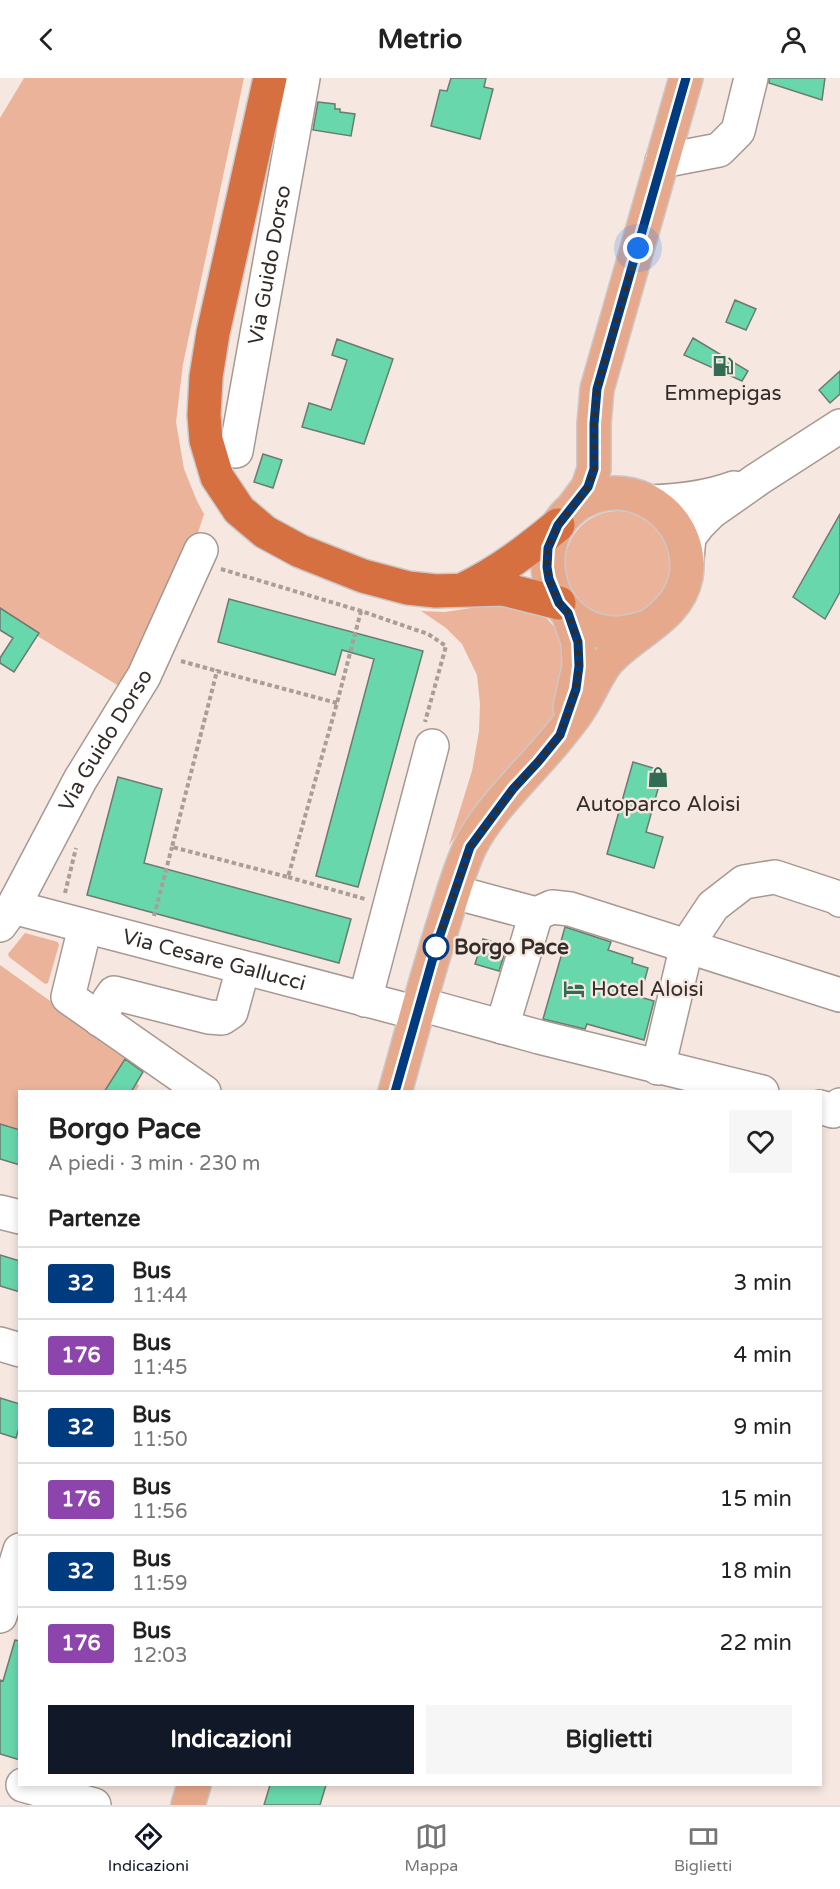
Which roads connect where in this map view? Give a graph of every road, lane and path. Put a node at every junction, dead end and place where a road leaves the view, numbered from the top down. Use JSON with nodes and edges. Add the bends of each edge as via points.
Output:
{"nodes":[{"id":1,"x":270,"y":78,"type":"edge"},
{"id":2,"x":303,"y":78,"type":"edge"},
{"id":3,"x":686,"y":78,"type":"edge"},
{"id":4,"x":751,"y":78,"type":"edge"},
{"id":5,"x":662,"y":161,"type":"junction"},
{"id":6,"x":613,"y":336,"type":"junction"},
{"id":7,"x":840,"y":426,"type":"edge"},
{"id":8,"x":236,"y":451,"type":"dead end"},
{"id":9,"x":758,"y":479,"type":"junction"},
{"id":10,"x":644,"y":499,"type":"junction"},
{"id":11,"x":565,"y":517,"type":"junction"},
{"id":12,"x":199,"y":556,"type":"joint"},
{"id":13,"x":687,"y":559,"type":"junction"},
{"id":14,"x":462,"y":590,"type":"junction"},
{"id":15,"x":563,"y":608,"type":"junction"},
{"id":16,"x":361,"y":611,"type":"junction"},
{"id":17,"x":646,"y":627,"type":"junction"},
{"id":18,"x":446,"y":646,"type":"dead end"},
{"id":19,"x":154,"y":654,"type":"junction"},
{"id":20,"x":217,"y":671,"type":"junction"},
{"id":21,"x":337,"y":703,"type":"junction"},
{"id":22,"x":560,"y":735,"type":"junction"},
{"id":23,"x":432,"y":746,"type":"dead end"},
{"id":24,"x":79,"y":838,"type":"dead end"},
{"id":25,"x":172,"y":847,"type":"junction"},
{"id":26,"x":454,"y":892,"type":"junction"},
{"id":27,"x":840,"y":900,"type":"edge"},
{"id":28,"x":62,"y":903,"type":"dead end"},
{"id":29,"x":536,"y":914,"type":"junction"},
{"id":30,"x":6,"y":916,"type":"edge"},
{"id":31,"x":85,"y":927,"type":"junction"},
{"id":32,"x":151,"y":927,"type":"dead end"},
{"id":33,"x":687,"y":945,"type":"junction"},
{"id":34,"x":243,"y":968,"type":"junction"},
{"id":35,"x":840,"y":995,"type":"edge"},
{"id":36,"x":365,"y":1000,"type":"junction"},
{"id":37,"x":418,"y":1009,"type":"junction"},
{"id":38,"x":100,"y":1020,"type":"junction"},
{"id":39,"x":502,"y":1027,"type":"junction"},
{"id":40,"x":658,"y":1068,"type":"junction"},
{"id":41,"x":201,"y":1090,"type":"edge"},
{"id":42,"x":396,"y":1090,"type":"edge"},
{"id":43,"x":753,"y":1090,"type":"edge"},
{"id":44,"x":840,"y":1105,"type":"edge"},
{"id":45,"x":822,"y":1108,"type":"edge"},
{"id":46,"x":0,"y":1212,"type":"edge"},
{"id":47,"x":18,"y":1216,"type":"edge"},
{"id":48,"x":0,"y":1344,"type":"edge"},
{"id":49,"x":18,"y":1349,"type":"edge"},
{"id":50,"x":18,"y":1556,"type":"edge"},
{"id":51,"x":2,"y":1603,"type":"edge"},
{"id":52,"x":0,"y":1778,"type":"edge"},
{"id":53,"x":18,"y":1783,"type":"edge"},
{"id":54,"x":28,"y":1786,"type":"edge"},
{"id":55,"x":194,"y":1786,"type":"edge"},
{"id":56,"x":94,"y":1805,"type":"edge"},
{"id":57,"x":188,"y":1805,"type":"edge"}],
"edges":[{"from":1,"to":14,"type":"highway","via":[[206,378],[206,441],[218,477],[240,510],[266,532],[300,551],[363,576],[408,588]]},
{"from":2,"to":8,"type":"street","name":"Via Guido Dorso"},
{"from":3,"to":5,"type":"main road"},
{"from":4,"to":5,"type":"street","via":[[738,131],[719,150]]},
{"from":5,"to":6,"type":"main road"},
{"from":6,"to":10,"type":"main road","via":[[605,389],[608,444],[625,481]]},
{"from":6,"to":11,"type":"main road","via":[[597,389],[594,469],[588,487]]},
{"from":7,"to":9,"type":"street"},
{"from":9,"to":10,"type":"street","via":[[708,497],[672,502]]},
{"from":9,"to":13,"type":"street","via":[[699,524],[689,537]]},
{"from":10,"to":11,"type":"main road","via":[[617,493],[595,496]]},
{"from":10,"to":13,"type":"main road","via":[[663,510],[679,531]]},
{"from":11,"to":14,"type":"highway","via":[[508,564]]},
{"from":11,"to":15,"type":"main road","via":[[548,548],[547,567]]},
{"from":12,"to":16,"type":"path"},
{"from":12,"to":19,"type":"street","name":"Via Guido Dorso"},
{"from":13,"to":17,"type":"main road","via":[[686,578],[679,596],[663,616]]},
{"from":14,"to":15,"type":"highway","via":[[503,590]]},
{"from":15,"to":17,"type":"main road","via":[[598,631],[627,633]]},
{"from":15,"to":22,"type":"main road","via":[[578,642],[579,666],[576,689]]},
{"from":16,"to":18,"type":"path","via":[[428,634]]},
{"from":16,"to":21,"type":"path"},
{"from":17,"to":22,"type":"main road","via":[[606,663]]},
{"from":19,"to":20,"type":"path"},
{"from":19,"to":30,"type":"street","name":"Via Guido Dorso"},
{"from":20,"to":21,"type":"path"},
{"from":20,"to":25,"type":"path"},
{"from":21,"to":25,"type":"path","via":[[288,878]]},
{"from":22,"to":26,"type":"main road","via":[[476,838]]},
{"from":23,"to":36,"type":"street"},
{"from":24,"to":28,"type":"path"},
{"from":25,"to":32,"type":"path"},
{"from":26,"to":29,"type":"street"},
{"from":26,"to":37,"type":"main road"},
{"from":27,"to":33,"type":"street","via":[[775,877],[744,882],[713,906]]},
{"from":29,"to":33,"type":"street","via":[[552,907],[570,909]]},
{"from":29,"to":39,"type":"street"},
{"from":30,"to":31,"type":"street","name":"Via Cesare Gallucci"},
{"from":31,"to":34,"type":"street","name":"Via Cesare Gallucci"},
{"from":31,"to":38,"type":"street","via":[[68,997]]},
{"from":33,"to":35,"type":"street"},
{"from":33,"to":40,"type":"street"},
{"from":34,"to":36,"type":"street","name":"Via Cesare Gallucci"},
{"from":34,"to":38,"type":"street","via":[[231,1012],[222,1018],[114,993]]},
{"from":36,"to":37,"type":"street","name":"Via Cesare Gallucci"},
{"from":37,"to":39,"type":"street","name":"Via Cesare Gallucci"},
{"from":37,"to":42,"type":"main road"},
{"from":38,"to":41,"type":"street"},
{"from":39,"to":40,"type":"street","name":"Via Cesare Gallucci"},
{"from":40,"to":43,"type":"street","name":"Via Cesare Gallucci"},
{"from":44,"to":45,"type":"street","via":[[833,1111]]},
{"from":46,"to":47,"type":"street"},
{"from":48,"to":49,"type":"street"},
{"from":50,"to":51,"type":"street"},
{"from":52,"to":53,"type":"street"},
{"from":54,"to":56,"type":"street"},
{"from":55,"to":57,"type":"main road"}]}
